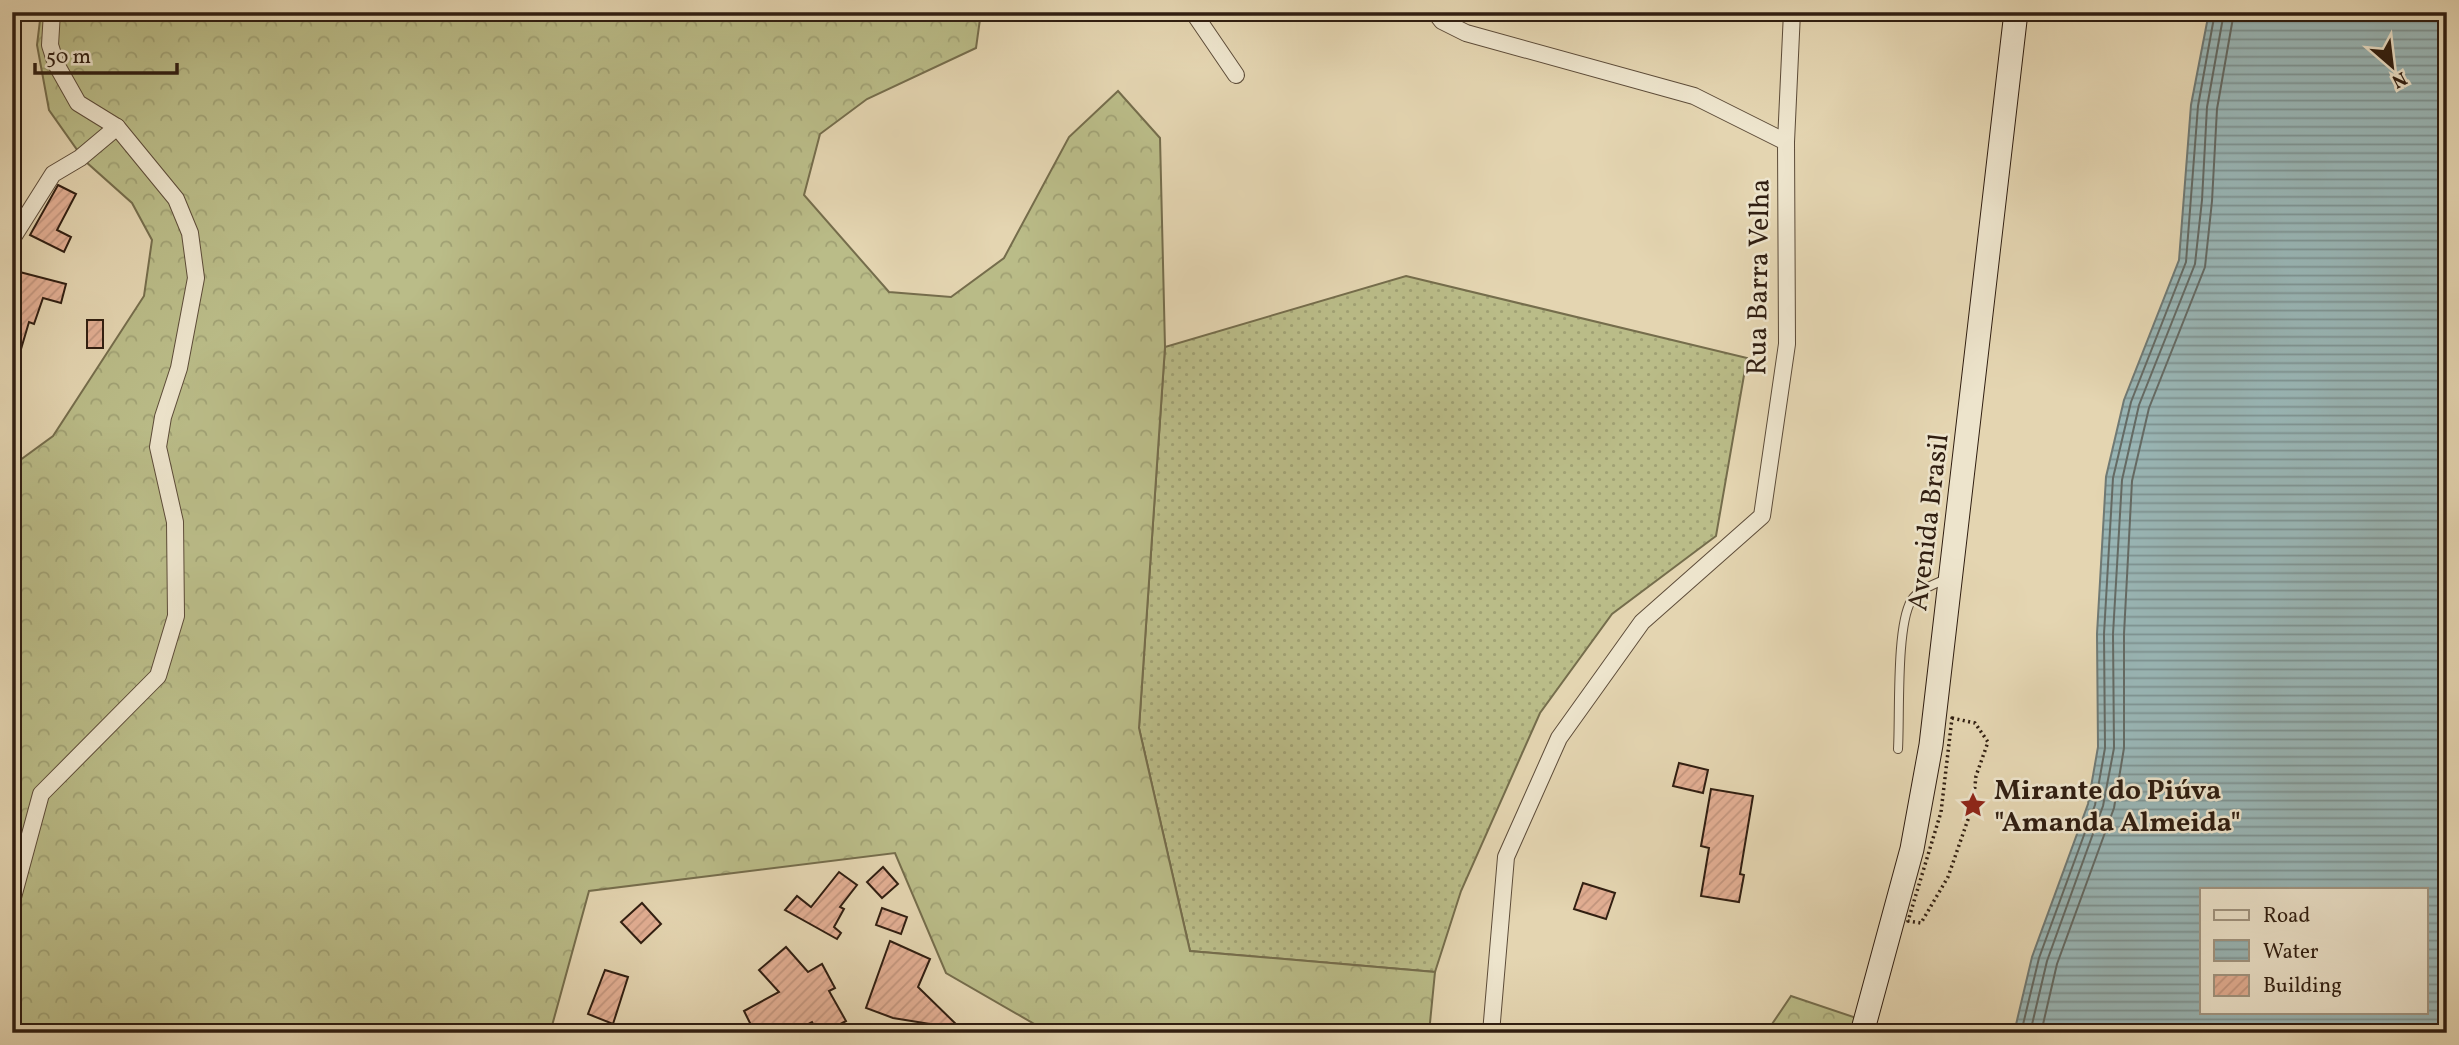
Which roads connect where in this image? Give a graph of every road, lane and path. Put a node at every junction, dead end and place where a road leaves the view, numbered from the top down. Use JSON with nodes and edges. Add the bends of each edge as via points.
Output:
{"nodes":[{"id":1,"x":52,"y":12,"type":"edge"},
{"id":2,"x":1193,"y":12,"type":"edge"},
{"id":3,"x":1435,"y":12,"type":"edge"},
{"id":4,"x":1792,"y":12,"type":"edge"},
{"id":5,"x":2016,"y":12,"type":"edge"},
{"id":6,"x":1236,"y":75,"type":"dead end"},
{"id":7,"x":117,"y":127,"type":"junction"},
{"id":8,"x":1786,"y":142,"type":"junction"},
{"id":9,"x":12,"y":239,"type":"edge"},
{"id":10,"x":1951,"y":577,"type":"junction"},
{"id":11,"x":1952,"y":718,"type":"dead end"},
{"id":12,"x":1898,"y":749,"type":"dead end"},
{"id":13,"x":12,"y":901,"type":"edge"},
{"id":14,"x":1908,"y":921,"type":"dead end"},
{"id":15,"x":1491,"y":1033,"type":"edge"},
{"id":16,"x":1862,"y":1033,"type":"edge"}],
"edges":[{"from":1,"to":7,"type":"street","via":[[50,45],[55,64],[78,103]]},
{"from":2,"to":6,"type":"street"},
{"from":3,"to":8,"type":"street","name":"Rua Barra Velha","via":[[1442,21],[1466,33],[1694,96]]},
{"from":4,"to":8,"type":"street"},
{"from":5,"to":10,"type":"main road","name":"Avenida Brasil"},
{"from":7,"to":9,"type":"street","via":[[53,174]]},
{"from":7,"to":13,"type":"street","via":[[176,199],[190,233],[196,278],[158,447],[175,523],[176,616],[158,676],[41,794]]},
{"from":8,"to":15,"type":"street","name":"Rua Barra Velha","via":[[1787,344],[1762,516],[1642,622],[1559,738],[1506,857]]},
{"from":10,"to":12,"type":"lane","via":[[1912,599],[1904,621]]},
{"from":10,"to":16,"type":"main road","name":"Avenida Brasil","via":[[1931,745],[1912,849]]},
{"from":11,"to":14,"type":"path","via":[[1975,723],[1987,742],[1973,805],[1948,877],[1921,923]]}]}
